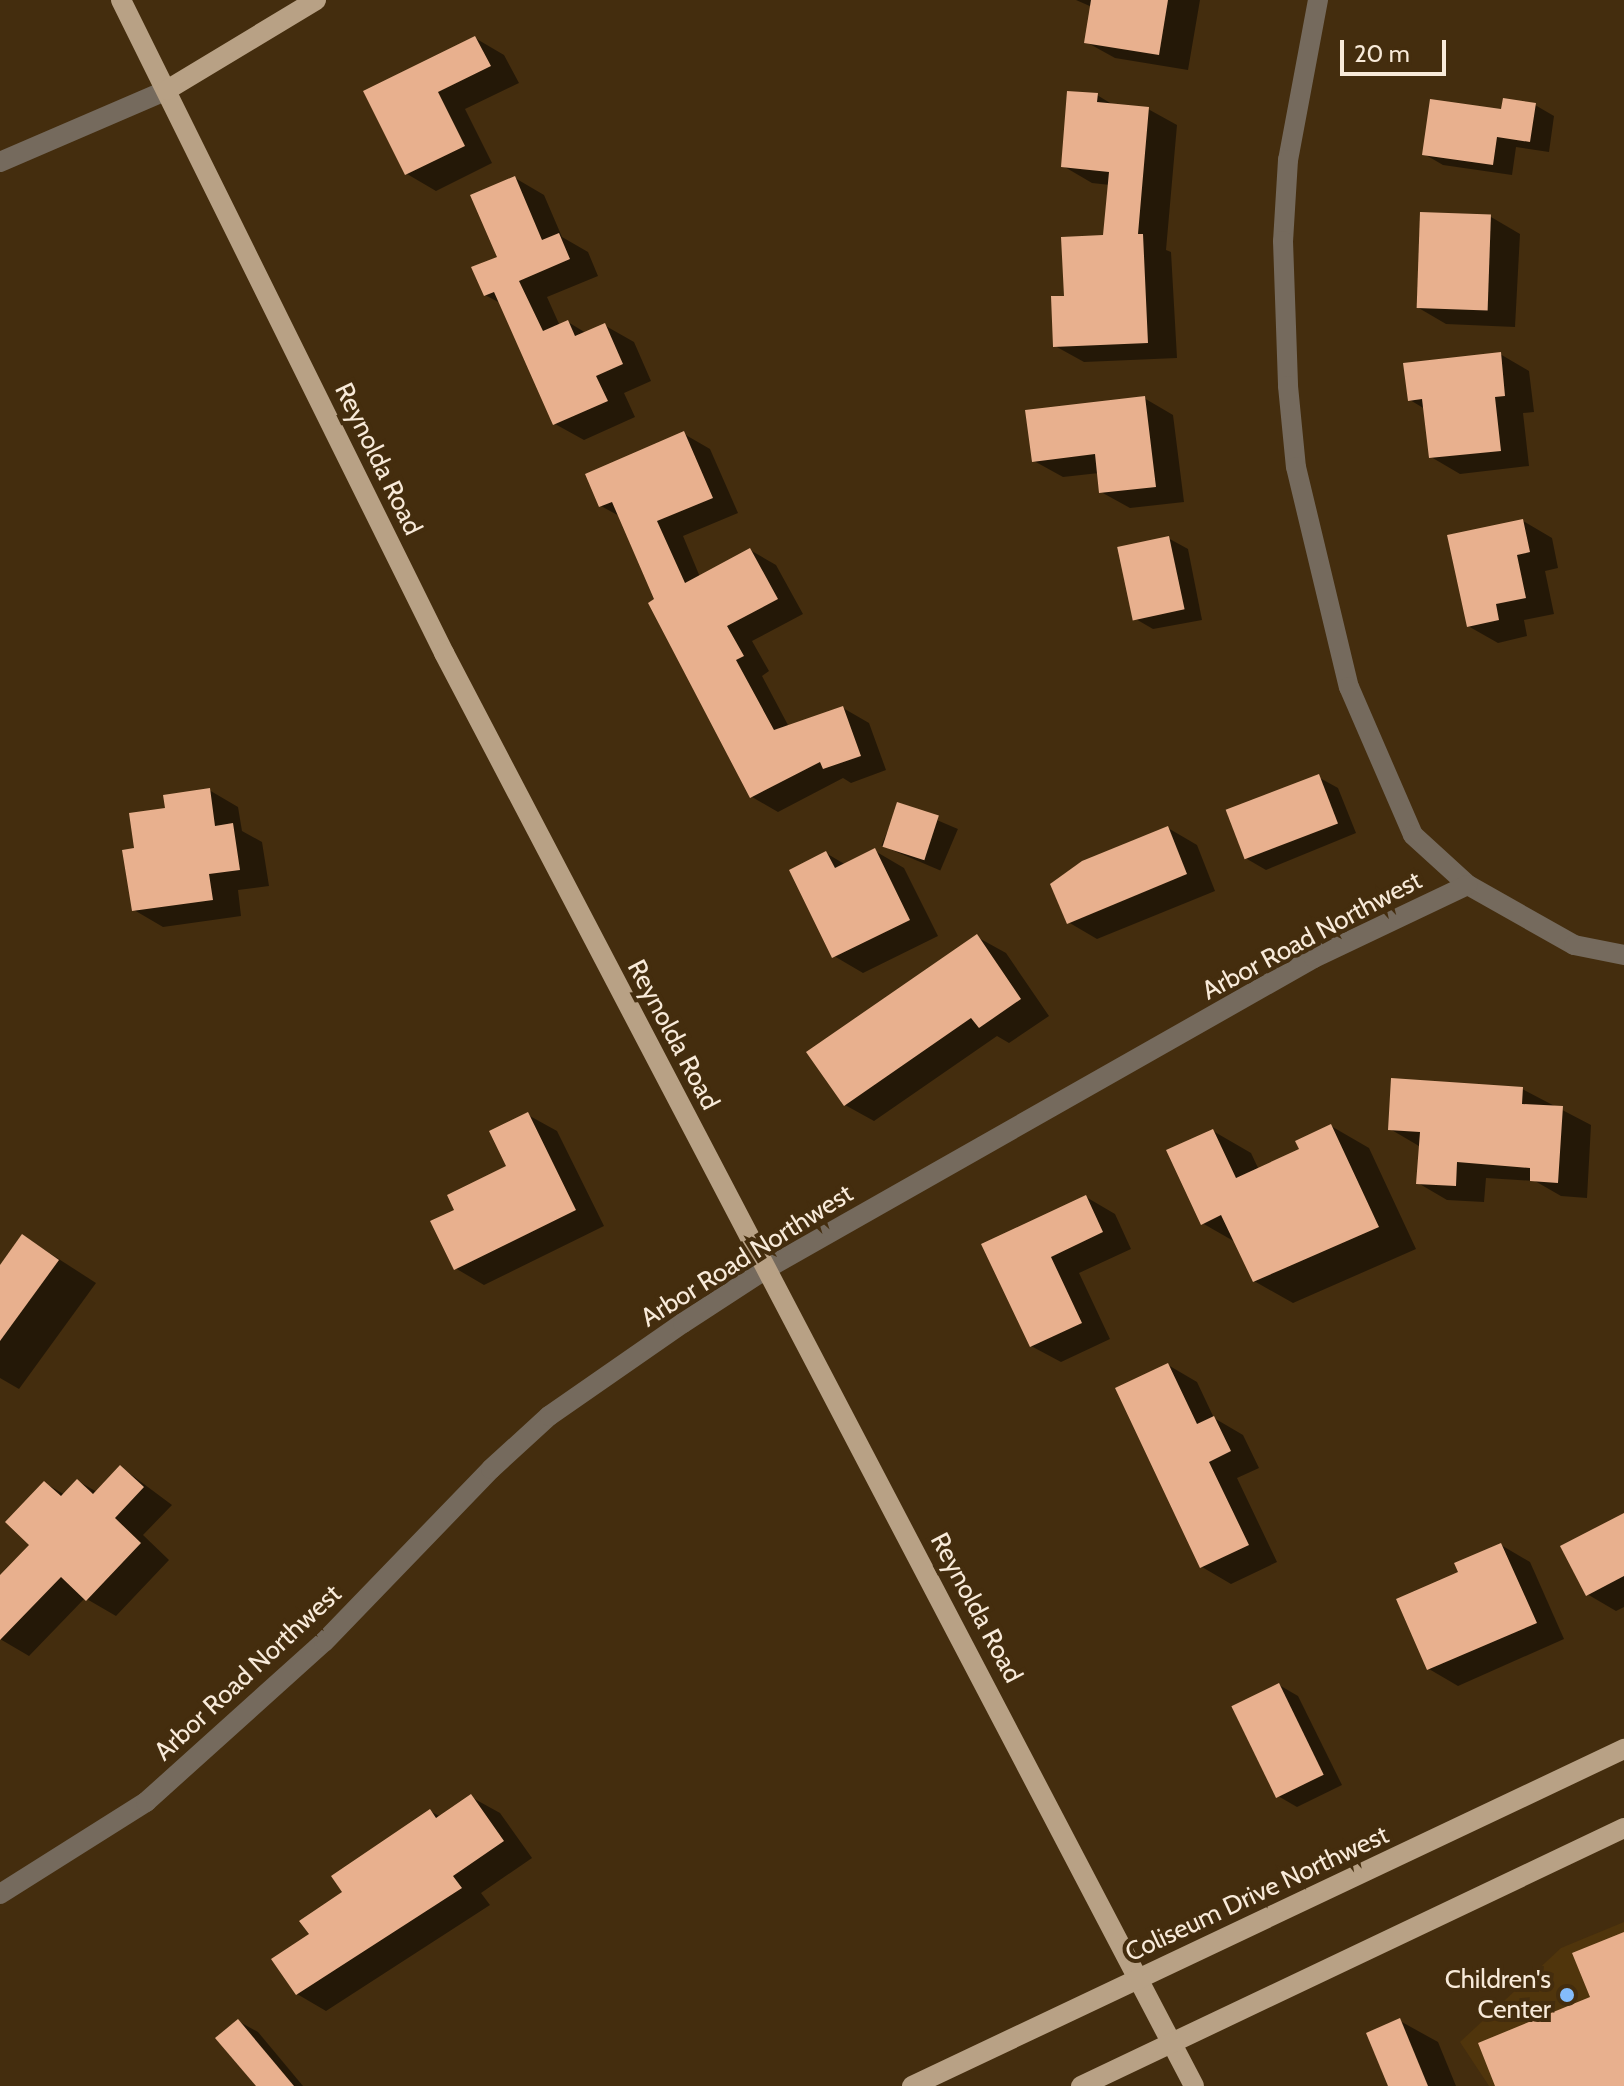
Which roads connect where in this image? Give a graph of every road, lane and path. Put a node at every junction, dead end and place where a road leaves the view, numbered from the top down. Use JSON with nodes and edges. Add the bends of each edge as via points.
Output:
{"nodes":[{"id":1,"x":121,"y":0,"type":"edge"},
{"id":2,"x":316,"y":0,"type":"edge"},
{"id":3,"x":1318,"y":0,"type":"edge"},
{"id":4,"x":167,"y":90,"type":"junction"},
{"id":5,"x":0,"y":162,"type":"edge"},
{"id":6,"x":1468,"y":885,"type":"junction"},
{"id":7,"x":1624,"y":955,"type":"edge"},
{"id":8,"x":766,"y":1269,"type":"junction"},
{"id":9,"x":1624,"y":1749,"type":"edge"},
{"id":10,"x":1624,"y":1828,"type":"edge"},
{"id":11,"x":0,"y":1894,"type":"edge"},
{"id":12,"x":1142,"y":1978,"type":"junction"},
{"id":13,"x":1173,"y":2043,"type":"junction"},
{"id":14,"x":912,"y":2086,"type":"edge"},
{"id":15,"x":1081,"y":2086,"type":"edge"},
{"id":16,"x":1194,"y":2086,"type":"edge"}],
"edges":[{"from":1,"to":4,"type":"main road","name":"Reynolda Road"},
{"from":2,"to":4,"type":"main road"},
{"from":3,"to":6,"type":"street","via":[[1288,160],[1283,241],[1296,467],[1349,687],[1377,762],[1413,835]]},
{"from":4,"to":5,"type":"street"},
{"from":4,"to":8,"type":"main road","name":"Reynolda Road","via":[[444,653]]},
{"from":6,"to":7,"type":"street","via":[[1574,945]]},
{"from":6,"to":8,"type":"street","name":"Arbor Road Northwest","via":[[1314,958]]},
{"from":8,"to":11,"type":"street","name":"Arbor Road Northwest","via":[[549,1416],[324,1642],[146,1802]]},
{"from":8,"to":12,"type":"main road","name":"Reynolda Road"},
{"from":9,"to":12,"type":"main road","name":"Coliseum Drive Northwest"},
{"from":10,"to":13,"type":"main road"},
{"from":12,"to":13,"type":"main road","name":"Reynolda Road"},
{"from":12,"to":14,"type":"main road","name":"Coliseum Drive Northwest"},
{"from":13,"to":15,"type":"main road"},
{"from":13,"to":16,"type":"main road","name":"Reynolda Road"}]}
